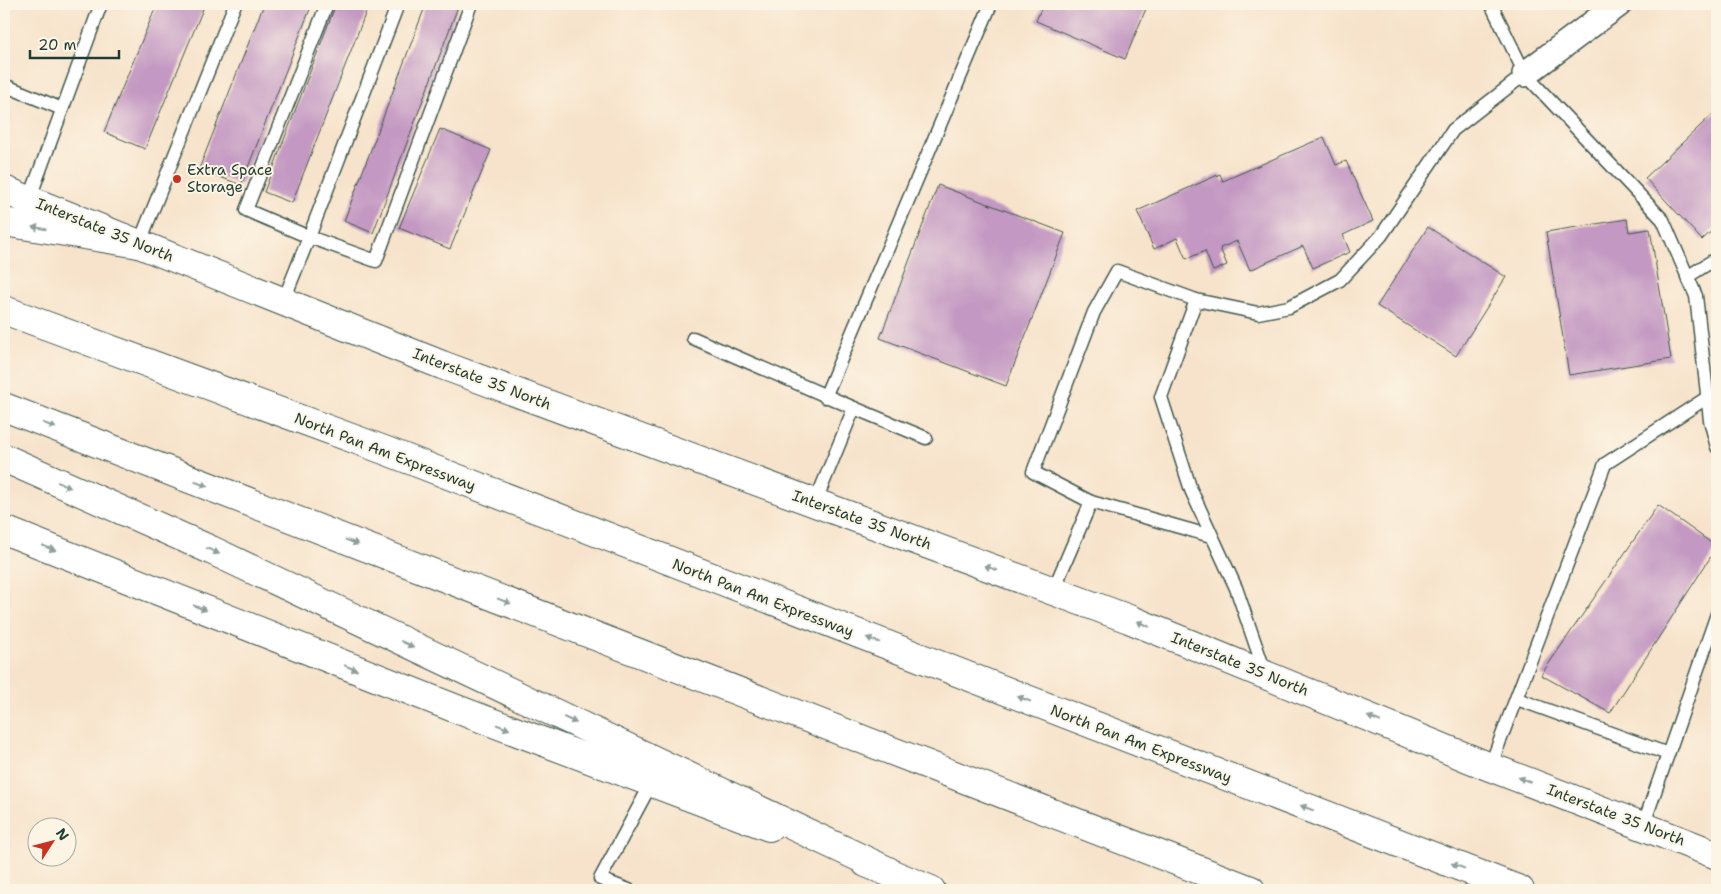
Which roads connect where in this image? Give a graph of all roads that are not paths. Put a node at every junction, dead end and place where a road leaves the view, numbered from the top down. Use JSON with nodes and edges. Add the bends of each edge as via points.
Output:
{"nodes":[{"id":1,"x":101,"y":4,"type":"edge"},
{"id":2,"x":235,"y":4,"type":"edge"},
{"id":3,"x":327,"y":4,"type":"edge"},
{"id":4,"x":398,"y":4,"type":"edge"},
{"id":5,"x":471,"y":4,"type":"edge"},
{"id":6,"x":991,"y":4,"type":"edge"},
{"id":7,"x":1491,"y":4,"type":"edge"},
{"id":8,"x":1619,"y":4,"type":"edge"},
{"id":9,"x":1526,"y":74,"type":"junction"},
{"id":10,"x":4,"y":85,"type":"edge"},
{"id":11,"x":62,"y":109,"type":"junction"},
{"id":12,"x":4,"y":190,"type":"edge"},
{"id":13,"x":29,"y":200,"type":"junction"},
{"id":14,"x":4,"y":222,"type":"edge"},
{"id":15,"x":309,"y":237,"type":"junction"},
{"id":16,"x":139,"y":244,"type":"junction"},
{"id":17,"x":1717,"y":258,"type":"edge"},
{"id":18,"x":1687,"y":277,"type":"junction"},
{"id":19,"x":1196,"y":300,"type":"junction"},
{"id":20,"x":284,"y":302,"type":"junction"},
{"id":21,"x":4,"y":310,"type":"edge"},
{"id":22,"x":693,"y":338,"type":"dead end"},
{"id":23,"x":825,"y":397,"type":"junction"},
{"id":24,"x":1708,"y":397,"type":"junction"},
{"id":25,"x":4,"y":407,"type":"edge"},
{"id":26,"x":854,"y":408,"type":"junction"},
{"id":27,"x":926,"y":438,"type":"dead end"},
{"id":28,"x":1717,"y":447,"type":"edge"},
{"id":29,"x":4,"y":458,"type":"edge"},
{"id":30,"x":1091,"y":502,"type":"junction"},
{"id":31,"x":815,"y":503,"type":"junction"},
{"id":32,"x":4,"y":530,"type":"edge"},
{"id":33,"x":1212,"y":536,"type":"junction"},
{"id":34,"x":1054,"y":591,"type":"junction"},
{"id":35,"x":1717,"y":614,"type":"edge"},
{"id":36,"x":1266,"y":675,"type":"junction"},
{"id":37,"x":1517,"y":698,"type":"junction"},
{"id":38,"x":1668,"y":754,"type":"junction"},
{"id":39,"x":1490,"y":767,"type":"junction"},
{"id":40,"x":652,"y":782,"type":"junction"},
{"id":41,"x":1643,"y":826,"type":"junction"},
{"id":42,"x":1717,"y":855,"type":"edge"},
{"id":43,"x":888,"y":871,"type":"junction"},
{"id":44,"x":629,"y":890,"type":"edge"},
{"id":45,"x":932,"y":890,"type":"edge"},
{"id":46,"x":1251,"y":890,"type":"edge"},
{"id":47,"x":1520,"y":890,"type":"edge"}],
"edges":[{"from":1,"to":11,"type":"lane"},
{"from":2,"to":16,"type":"lane"},
{"from":3,"to":15,"type":"lane","via":[[246,210]]},
{"from":4,"to":15,"type":"lane"},
{"from":5,"to":15,"type":"lane","via":[[376,261]]},
{"from":6,"to":23,"type":"lane"},
{"from":7,"to":9,"type":"lane"},
{"from":8,"to":9,"type":"street"},
{"from":9,"to":18,"type":"lane","via":[[1663,220]]},
{"from":9,"to":19,"type":"lane","via":[[1453,130],[1381,236],[1340,280],[1289,307],[1258,313]]},
{"from":10,"to":11,"type":"lane"},
{"from":11,"to":13,"type":"lane"},
{"from":12,"to":13,"type":"main road","name":"Interstate 35 North"},
{"from":13,"to":16,"type":"main road","name":"Interstate 35 North"},
{"from":16,"to":14,"type":"main road","one_way":true},
{"from":15,"to":20,"type":"lane"},
{"from":16,"to":20,"type":"main road","name":"Interstate 35 North"},
{"from":17,"to":18,"type":"lane"},
{"from":18,"to":24,"type":"lane","via":[[1696,296]]},
{"from":19,"to":30,"type":"lane","via":[[1117,271],[1094,312],[1033,472]]},
{"from":19,"to":33,"type":"lane","via":[[1161,397],[1191,490]]},
{"from":20,"to":31,"type":"main road","name":"Interstate 35 North","via":[[442,365]]},
{"from":47,"to":21,"type":"main road","name":"North Pan Am Expressway","one_way":true,"via":[[384,450]]},
{"from":22,"to":23,"type":"lane"},
{"from":23,"to":26,"type":"lane"},
{"from":24,"to":28,"type":"lane"},
{"from":24,"to":37,"type":"lane","via":[[1605,464]]},
{"from":25,"to":46,"type":"main road","one_way":true},
{"from":26,"to":27,"type":"lane"},
{"from":26,"to":31,"type":"lane"},
{"from":29,"to":43,"type":"main road","one_way":true,"via":[[211,550]]},
{"from":30,"to":33,"type":"lane"},
{"from":30,"to":34,"type":"lane"},
{"from":34,"to":31,"type":"main road","name":"Interstate 35 North","one_way":true},
{"from":32,"to":40,"type":"main road","one_way":true,"via":[[454,708]]},
{"from":33,"to":36,"type":"lane","via":[[1251,626]]},
{"from":36,"to":34,"type":"main road","name":"Interstate 35 North","one_way":true},
{"from":35,"to":38,"type":"lane"},
{"from":39,"to":36,"type":"main road","name":"Interstate 35 North","one_way":true},
{"from":37,"to":38,"type":"lane"},
{"from":37,"to":39,"type":"lane"},
{"from":38,"to":41,"type":"lane"},
{"from":41,"to":39,"type":"main road","name":"Interstate 35 North","one_way":true},
{"from":40,"to":43,"type":"main road"},
{"from":40,"to":44,"type":"lane","via":[[600,879]]},
{"from":41,"to":42,"type":"main road","name":"Interstate 35 North"},
{"from":43,"to":45,"type":"main road"}]}
